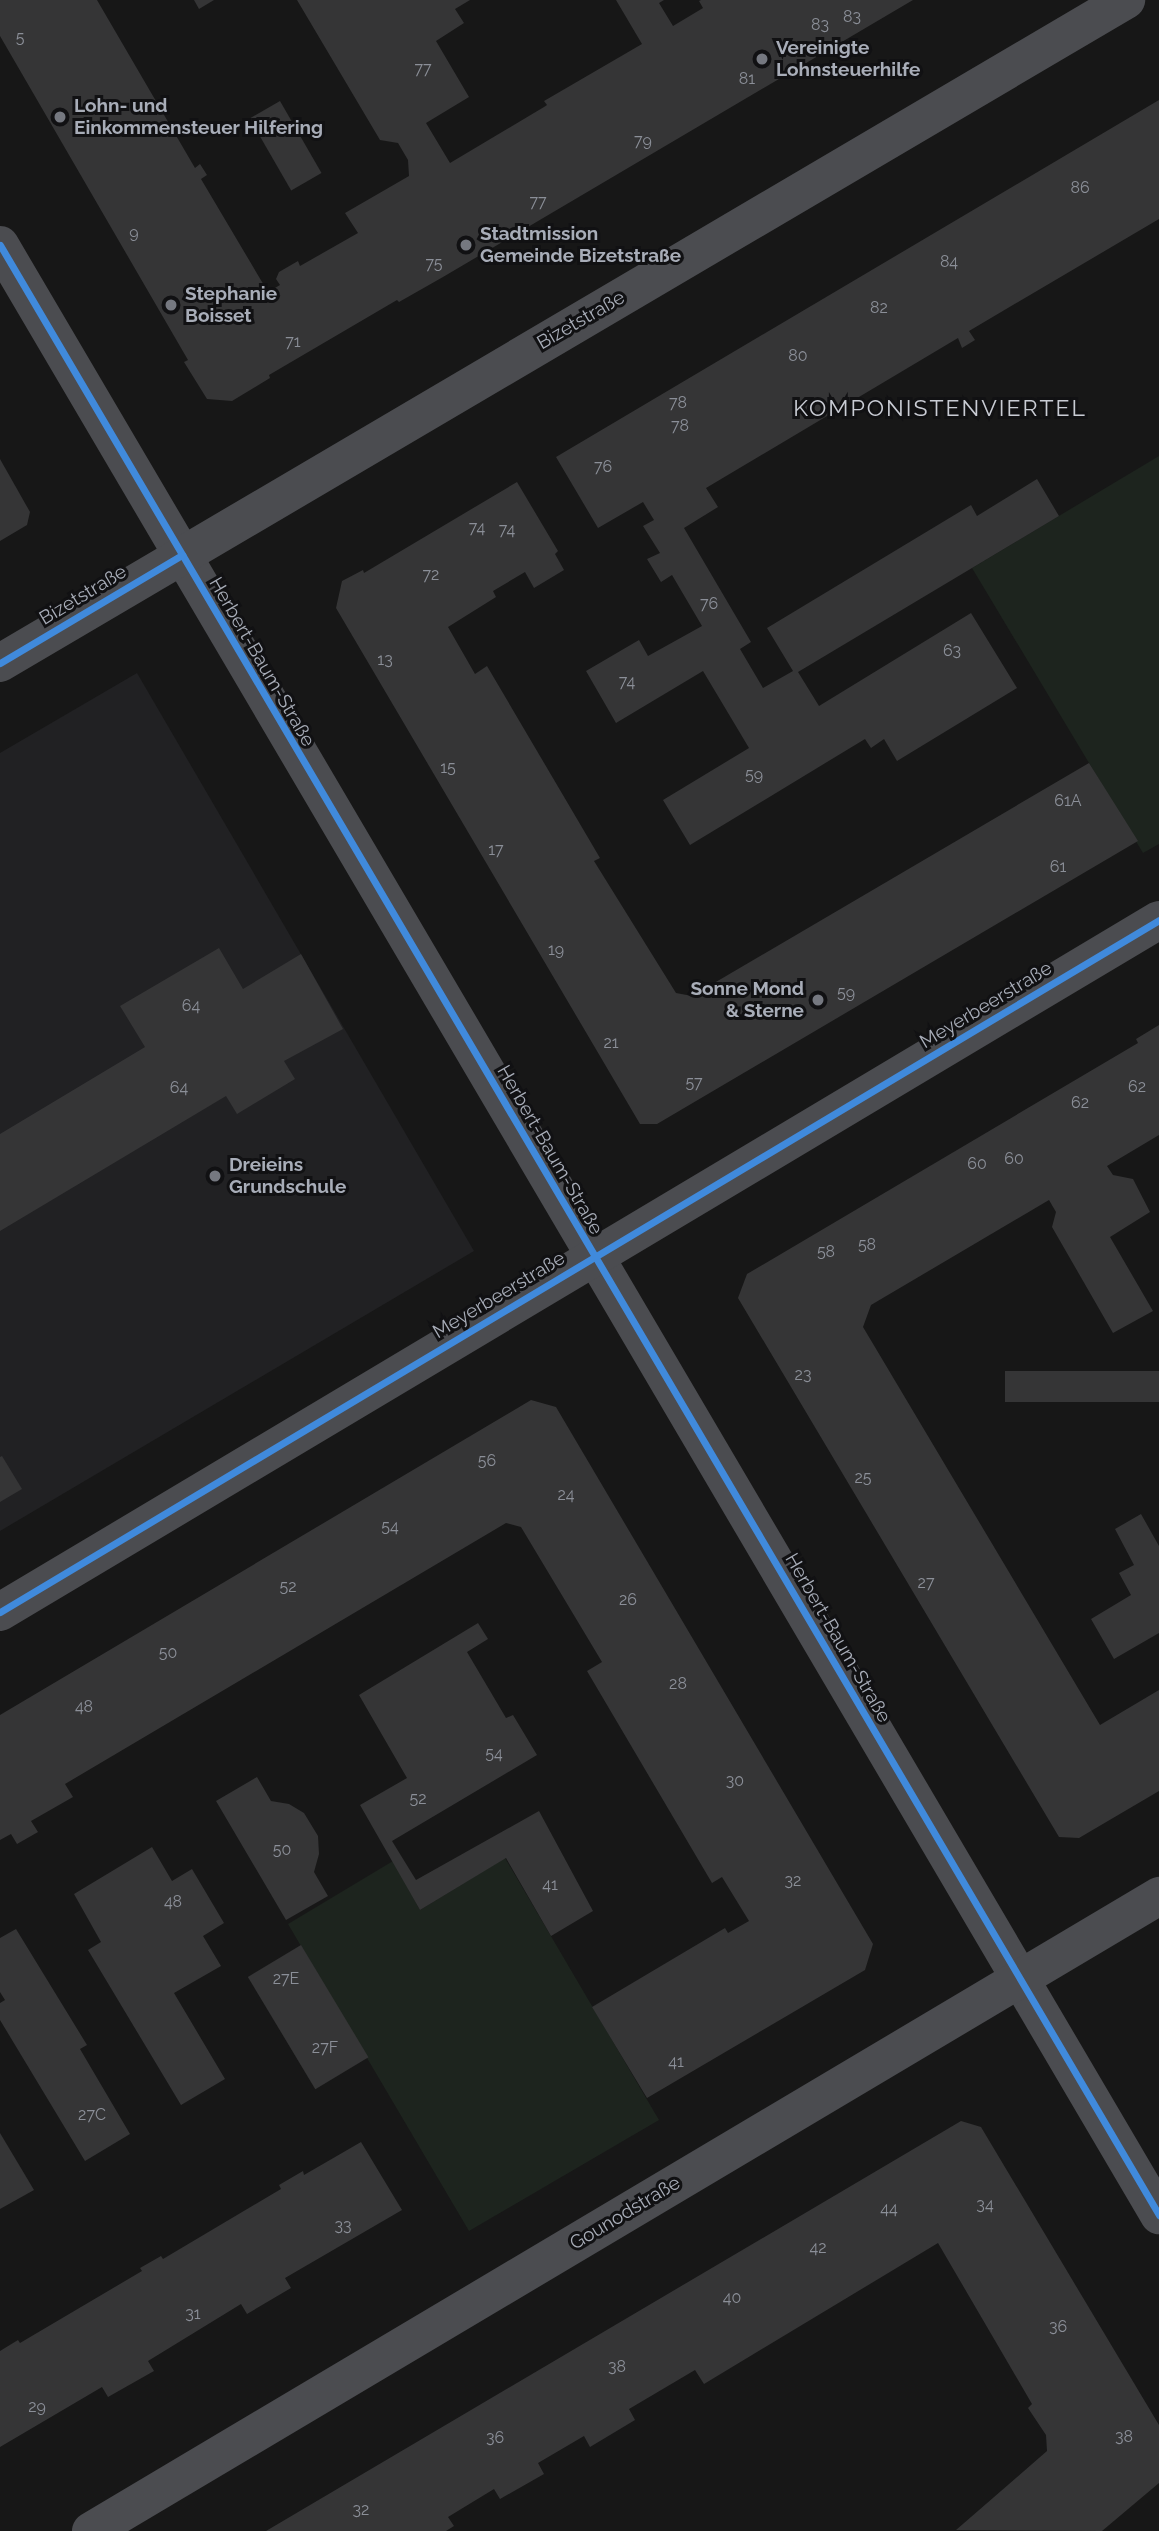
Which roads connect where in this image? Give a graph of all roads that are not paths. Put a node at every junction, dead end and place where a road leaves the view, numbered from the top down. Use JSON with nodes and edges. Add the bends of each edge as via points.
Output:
{"nodes":[{"id":1,"x":1126,"y":0,"type":"edge"},
{"id":2,"x":0,"y":245,"type":"edge"},
{"id":3,"x":183,"y":555,"type":"junction"},
{"id":4,"x":0,"y":663,"type":"edge"},
{"id":5,"x":1159,"y":920,"type":"edge"},
{"id":6,"x":594,"y":1257,"type":"junction"},
{"id":7,"x":0,"y":1612,"type":"edge"},
{"id":8,"x":1159,"y":1896,"type":"edge"},
{"id":9,"x":1018,"y":1979,"type":"junction"},
{"id":10,"x":1159,"y":2215,"type":"edge"},
{"id":11,"x":91,"y":2531,"type":"edge"}],
"edges":[{"from":1,"to":3,"type":"street","name":"Bizetstraße"},
{"from":2,"to":3,"type":"street","name":"Herbert-Baum-Straße"},
{"from":3,"to":4,"type":"street","name":"Bizetstraße"},
{"from":3,"to":6,"type":"street","name":"Herbert-Baum-Straße"},
{"from":5,"to":6,"type":"street","name":"Meyerbeerstraße"},
{"from":6,"to":7,"type":"street","name":"Meyerbeerstraße"},
{"from":6,"to":9,"type":"street","name":"Herbert-Baum-Straße"},
{"from":8,"to":9,"type":"street","name":"Gounodstraße"},
{"from":9,"to":10,"type":"street","name":"Herbert-Baum-Straße"},
{"from":9,"to":11,"type":"street","name":"Gounodstraße"}]}
